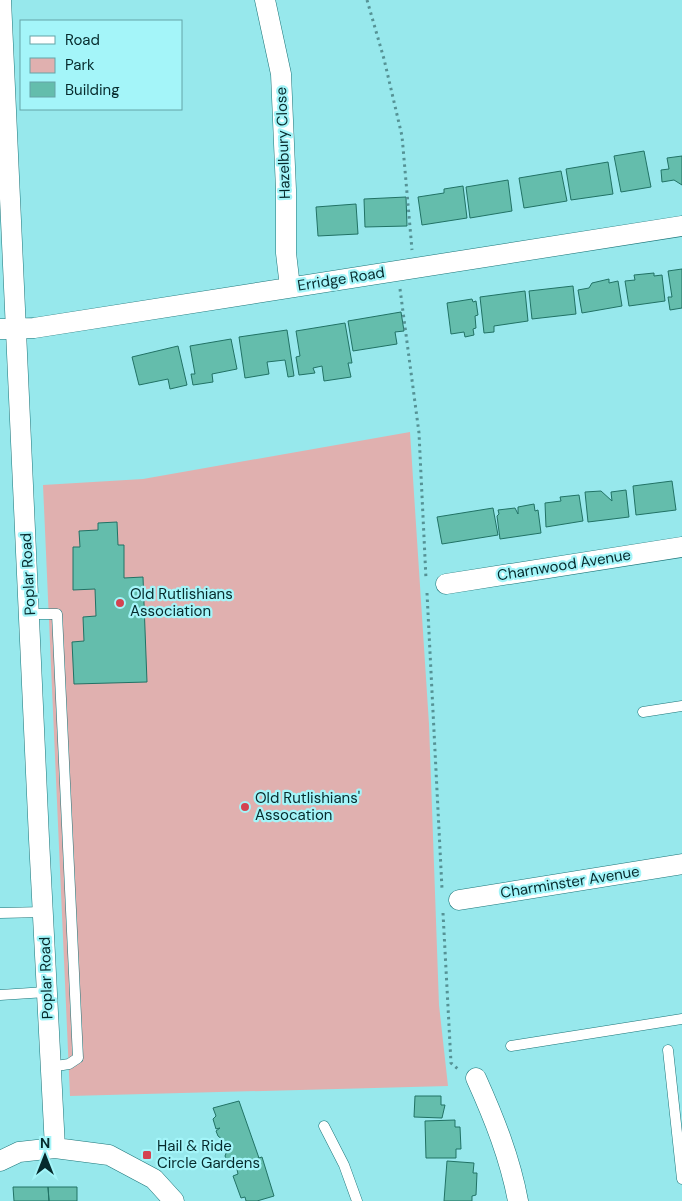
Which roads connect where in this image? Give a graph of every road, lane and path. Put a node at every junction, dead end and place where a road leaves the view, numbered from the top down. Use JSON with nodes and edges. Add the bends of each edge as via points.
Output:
{"nodes":[{"id":1,"x":1,"y":0,"type":"edge"},
{"id":2,"x":265,"y":0,"type":"edge"},
{"id":3,"x":367,"y":0,"type":"edge"},
{"id":4,"x":682,"y":226,"type":"edge"},
{"id":5,"x":412,"y":250,"type":"dead end"},
{"id":6,"x":290,"y":286,"type":"junction"},
{"id":7,"x":400,"y":287,"type":"dead end"},
{"id":8,"x":8,"y":329,"type":"edge"},
{"id":9,"x":682,"y":546,"type":"edge"},
{"id":10,"x":433,"y":585,"type":"junction"},
{"id":11,"x":30,"y":614,"type":"junction"},
{"id":12,"x":682,"y":706,"type":"edge"},
{"id":13,"x":643,"y":712,"type":"dead end"},
{"id":14,"x":682,"y":864,"type":"edge"},
{"id":15,"x":448,"y":902,"type":"junction"},
{"id":16,"x":44,"y":912,"type":"junction"},
{"id":17,"x":0,"y":913,"type":"edge"},
{"id":18,"x":46,"y":992,"type":"junction"},
{"id":19,"x":0,"y":995,"type":"edge"},
{"id":20,"x":682,"y":1019,"type":"edge"},
{"id":21,"x":510,"y":1046,"type":"dead end"},
{"id":22,"x":668,"y":1050,"type":"dead end"},
{"id":23,"x":50,"y":1066,"type":"junction"},
{"id":24,"x":458,"y":1068,"type":"dead end"},
{"id":25,"x":476,"y":1078,"type":"dead end"},
{"id":26,"x":324,"y":1126,"type":"dead end"},
{"id":27,"x":55,"y":1148,"type":"junction"},
{"id":28,"x":0,"y":1160,"type":"edge"},
{"id":29,"x":682,"y":1179,"type":"edge"},
{"id":30,"x":174,"y":1201,"type":"edge"},
{"id":31,"x":356,"y":1201,"type":"edge"},
{"id":32,"x":518,"y":1201,"type":"edge"}],
"edges":[{"from":1,"to":8,"type":"street","name":"Poplar Road"},
{"from":2,"to":6,"type":"street","name":"Hazelbury Close","via":[[280,74]]},
{"from":3,"to":5,"type":"path","via":[[402,136]]},
{"from":4,"to":6,"type":"street","name":"Erridge Road"},
{"from":6,"to":8,"type":"street","name":"Erridge Road","via":[[87,320]]},
{"from":7,"to":10,"type":"path","via":[[419,432]]},
{"from":8,"to":11,"type":"street","name":"Poplar Road"},
{"from":9,"to":10,"type":"street","name":"Charnwood Avenue"},
{"from":10,"to":15,"type":"path"},
{"from":11,"to":16,"type":"street","name":"Poplar Road"},
{"from":11,"to":23,"type":"lane","via":[[57,614],[69,848],[78,1058],[69,1064]]},
{"from":12,"to":13,"type":"lane"},
{"from":14,"to":15,"type":"street","name":"Charminster Avenue"},
{"from":15,"to":24,"type":"path","via":[[450,1048],[451,1063]]},
{"from":16,"to":17,"type":"lane"},
{"from":16,"to":18,"type":"street","name":"Poplar Road"},
{"from":18,"to":19,"type":"lane"},
{"from":18,"to":23,"type":"street","name":"Poplar Road"},
{"from":20,"to":21,"type":"lane"},
{"from":22,"to":29,"type":"lane"},
{"from":23,"to":27,"type":"street","name":"Poplar Road"},
{"from":25,"to":32,"type":"street","via":[[511,1167]]},
{"from":26,"to":31,"type":"lane","via":[[344,1165]]},
{"from":27,"to":28,"type":"street","via":[[19,1152]]},
{"from":27,"to":30,"type":"street","via":[[109,1155],[154,1179]]}]}
